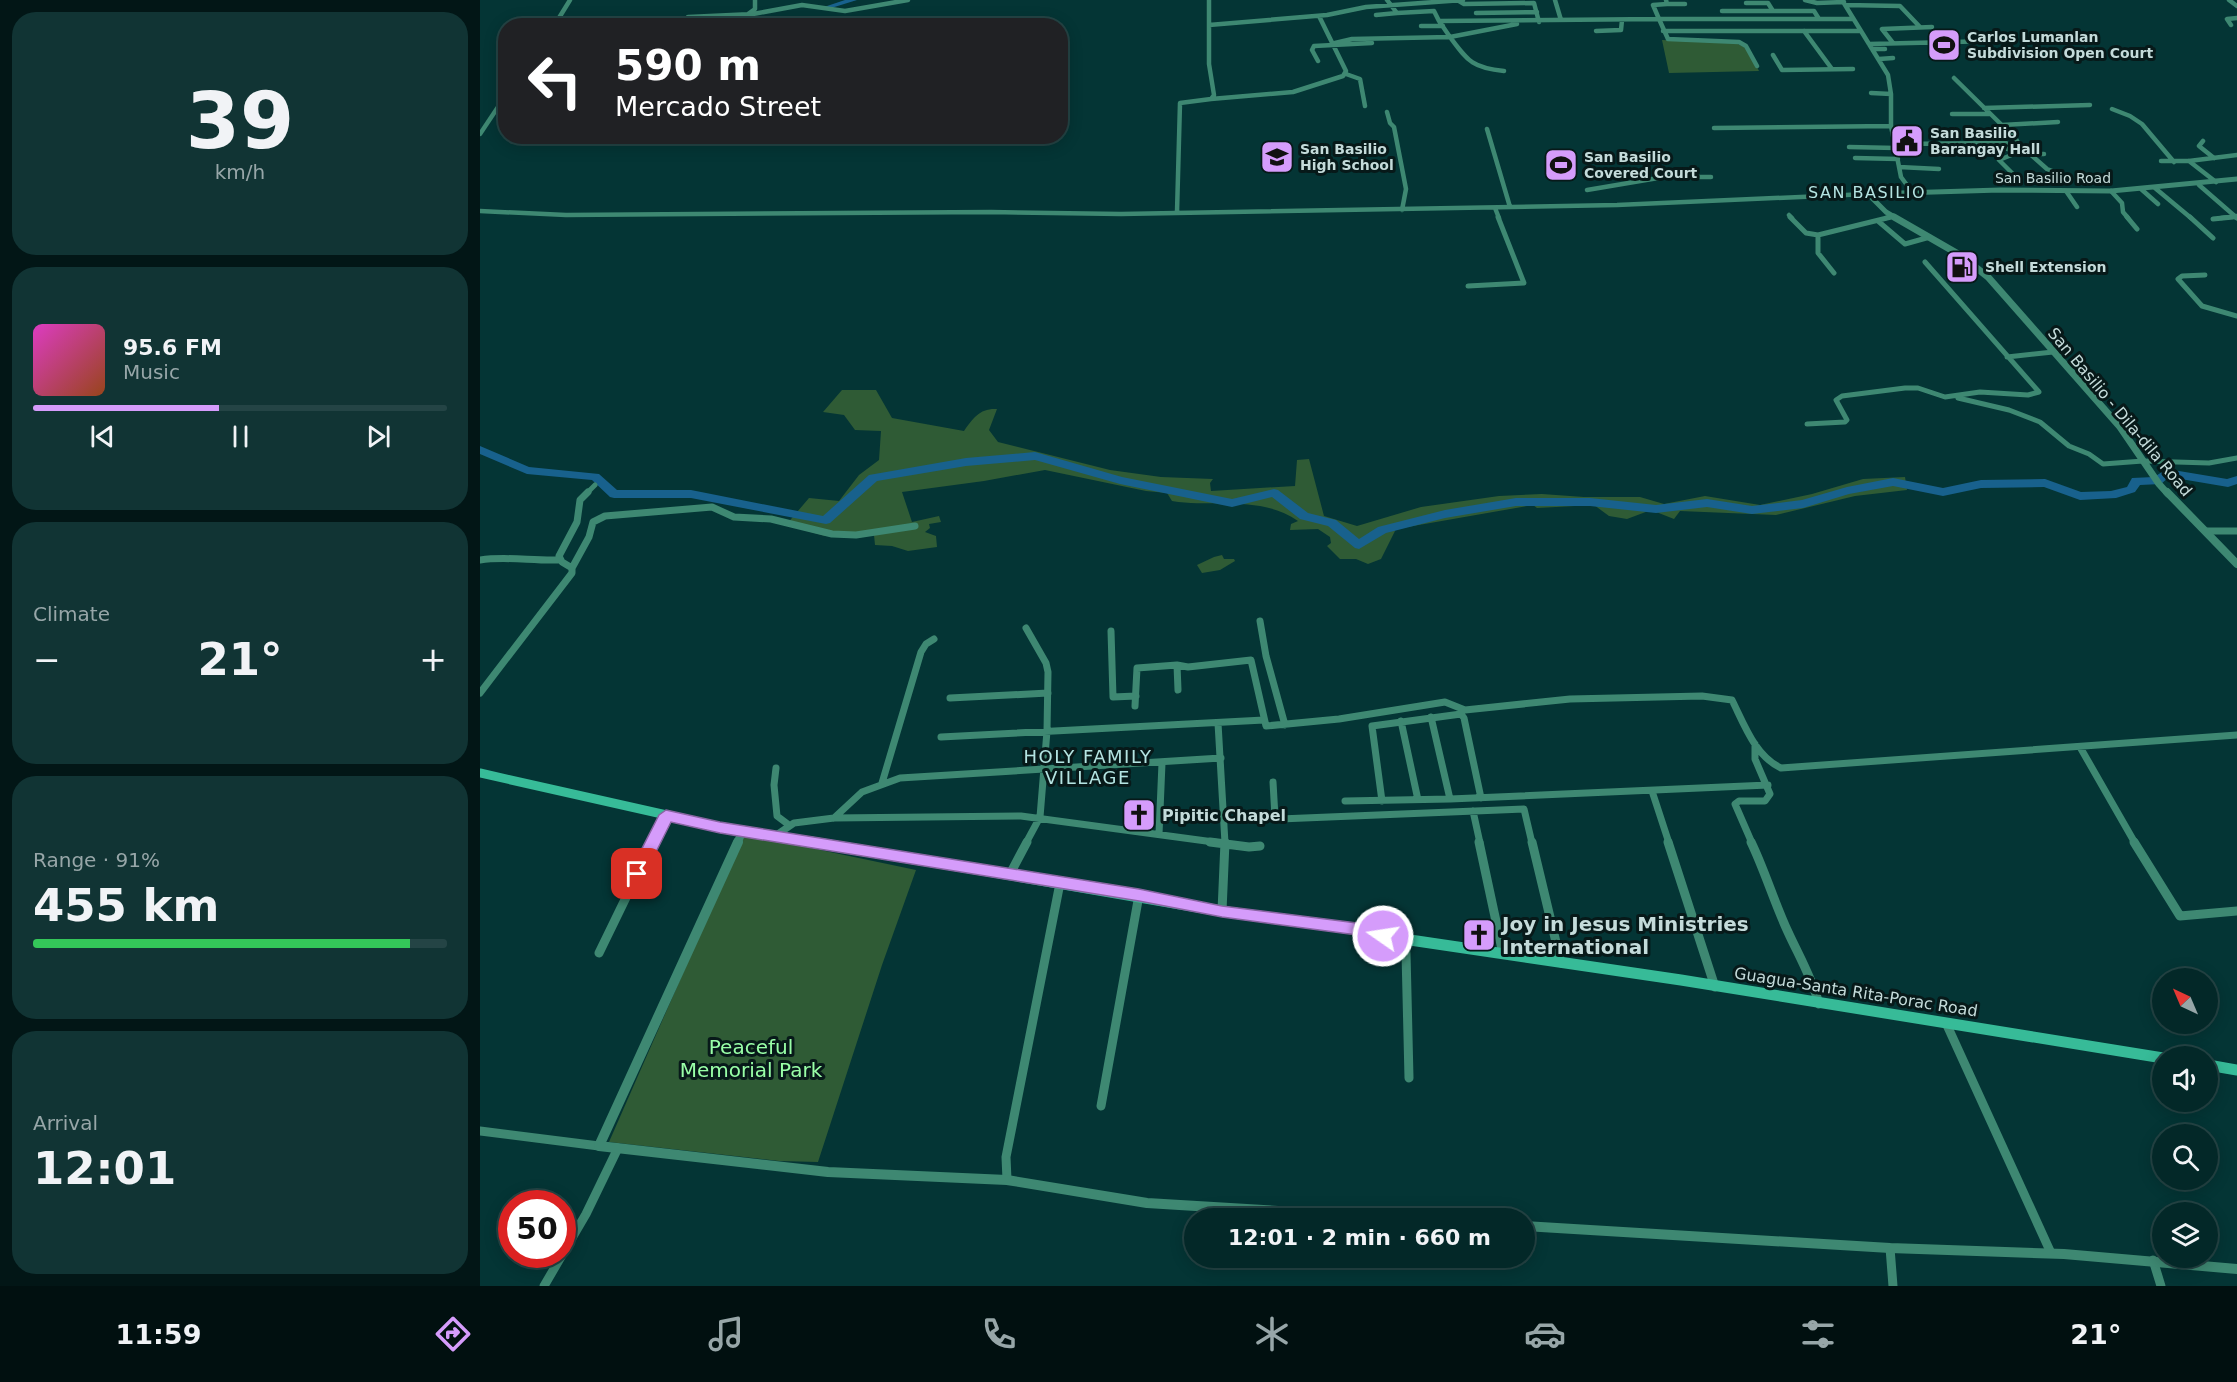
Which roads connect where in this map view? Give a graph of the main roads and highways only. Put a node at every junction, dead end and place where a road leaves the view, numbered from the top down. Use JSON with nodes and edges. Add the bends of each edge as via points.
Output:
{"nodes":[{"id":1,"x":480,"y":773,"type":"edge"},
{"id":2,"x":2152,"y":1056,"type":"edge"},
{"id":3,"x":2218,"y":1067,"type":"edge"},
{"id":4,"x":2237,"y":1070,"type":"edge"}],
"edges":[{"from":1,"to":2,"type":"main road","name":"Guagua-Santa Rita-Porac Road","via":[[743,831],[1222,911],[1357,929]]},
{"from":3,"to":4,"type":"main road"}]}
